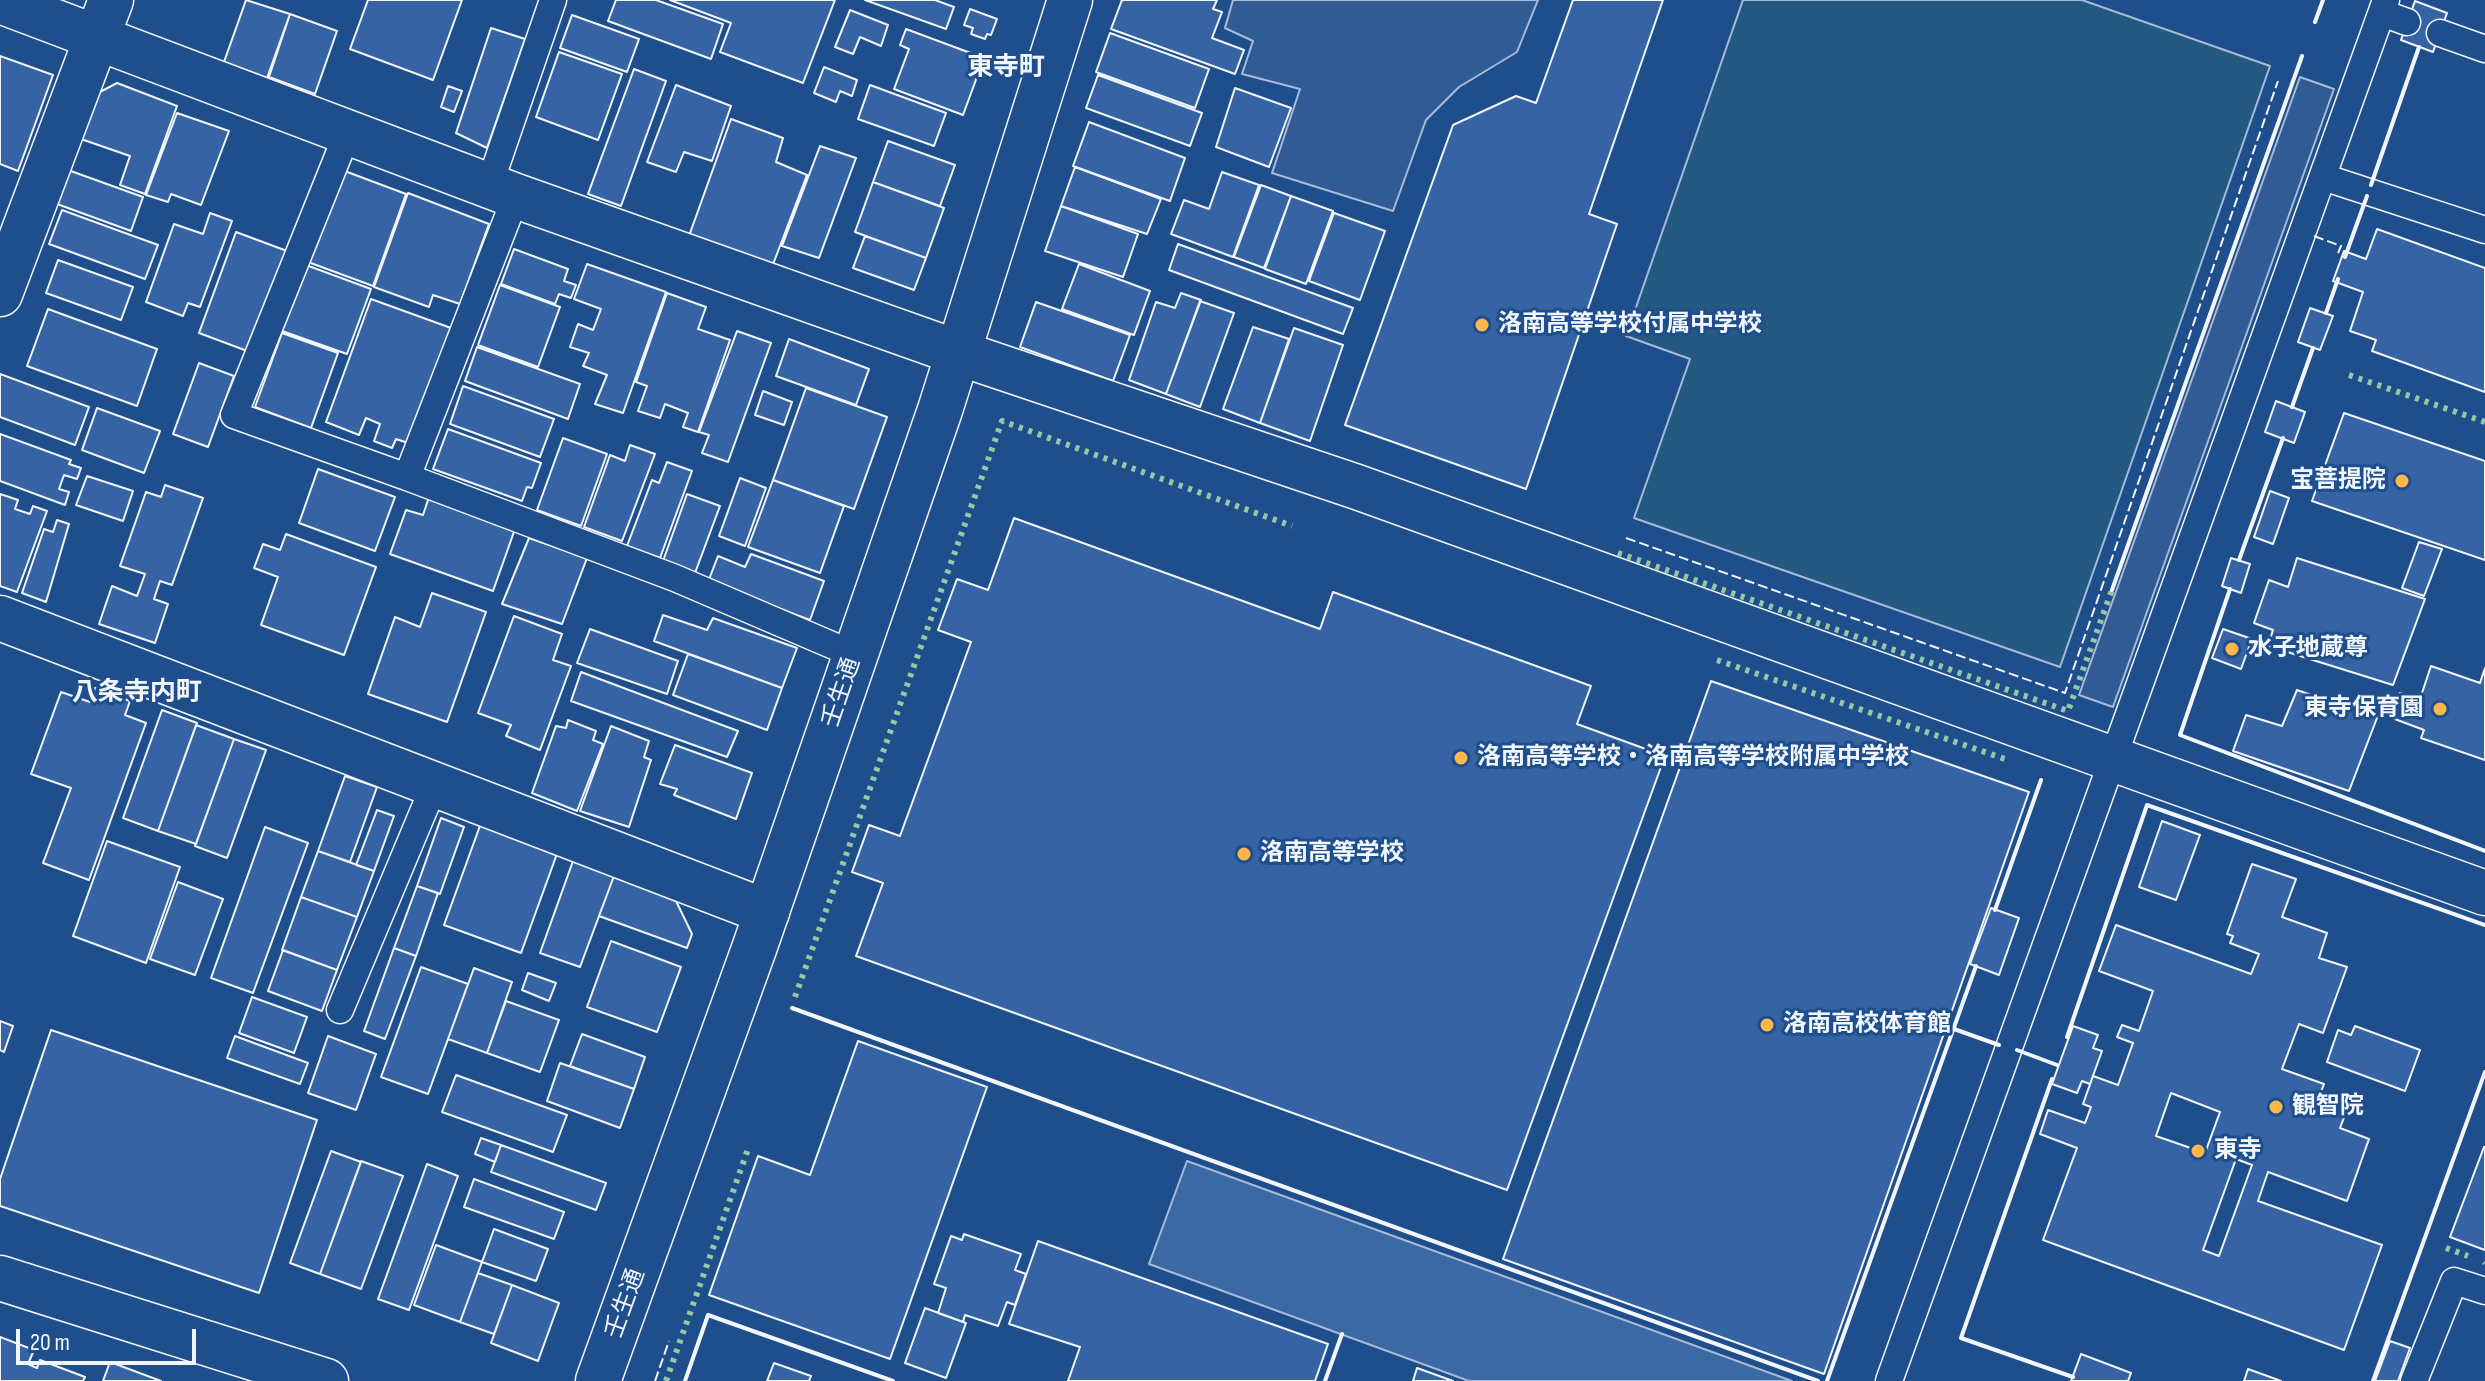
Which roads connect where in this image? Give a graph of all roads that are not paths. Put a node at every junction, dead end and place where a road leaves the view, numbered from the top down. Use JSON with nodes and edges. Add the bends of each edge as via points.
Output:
{"nodes":[{"id":1,"x":553,"y":0,"type":"edge"},
{"id":2,"x":1070,"y":0,"type":"edge"},
{"id":3,"x":0,"y":1,"type":"edge"},
{"id":4,"x":2384,"y":7,"type":"edge"},
{"id":5,"x":104,"y":18,"type":"edge"},
{"id":6,"x":2407,"y":22,"type":"dead end"},
{"id":7,"x":2440,"y":33,"type":"dead end"},
{"id":8,"x":2485,"y":49,"type":"edge"},
{"id":9,"x":347,"y":134,"type":"junction"},
{"id":10,"x":2323,"y":177,"type":"junction"},
{"id":11,"x":502,"y":191,"type":"junction"},
{"id":12,"x":2485,"y":230,"type":"edge"},
{"id":13,"x":0,"y":294,"type":"edge"},
{"id":14,"x":959,"y":353,"type":"junction"},
{"id":15,"x":407,"y":477,"type":"junction"},
{"id":16,"x":0,"y":618,"type":"edge"},
{"id":17,"x":855,"y":655,"type":"junction"},
{"id":18,"x":2113,"y":758,"type":"junction"},
{"id":19,"x":434,"y":786,"type":"junction"},
{"id":20,"x":2485,"y":893,"type":"edge"},
{"id":21,"x":767,"y":912,"type":"junction"},
{"id":22,"x":340,"y":1010,"type":"dead end"},
{"id":23,"x":0,"y":1278,"type":"edge"},
{"id":24,"x":2485,"y":1291,"type":"edge"},
{"id":25,"x":326,"y":1381,"type":"edge"},
{"id":26,"x":598,"y":1381,"type":"edge"},
{"id":27,"x":1889,"y":1381,"type":"edge"},
{"id":28,"x":2414,"y":1381,"type":"edge"}],
"edges":[{"from":1,"to":11,"type":"lane"},
{"from":2,"to":14,"type":"street","name":"壬生通"},
{"from":3,"to":5,"type":"street"},
{"from":4,"to":6,"type":"lane"},
{"from":4,"to":10,"type":"lane"},
{"from":5,"to":9,"type":"street"},
{"from":5,"to":13,"type":"street"},
{"from":7,"to":8,"type":"lane"},
{"from":9,"to":11,"type":"street"},
{"from":9,"to":15,"type":"lane","via":[[234,415]]},
{"from":10,"to":12,"type":"lane"},
{"from":10,"to":18,"type":"lane"},
{"from":11,"to":14,"type":"street"},
{"from":11,"to":15,"type":"lane"},
{"from":14,"to":17,"type":"street","name":"壬生通"},
{"from":14,"to":18,"type":"street","via":[[1357,487]]},
{"from":15,"to":17,"type":"lane","via":[[675,578]]},
{"from":16,"to":19,"type":"street"},
{"from":17,"to":21,"type":"street","name":"壬生通"},
{"from":18,"to":20,"type":"street"},
{"from":18,"to":27,"type":"lane"},
{"from":19,"to":21,"type":"street"},
{"from":19,"to":22,"type":"lane"},
{"from":21,"to":26,"type":"street","name":"壬生通"},
{"from":23,"to":25,"type":"street"},
{"from":24,"to":28,"type":"lane","via":[[2454,1281]]}]}
